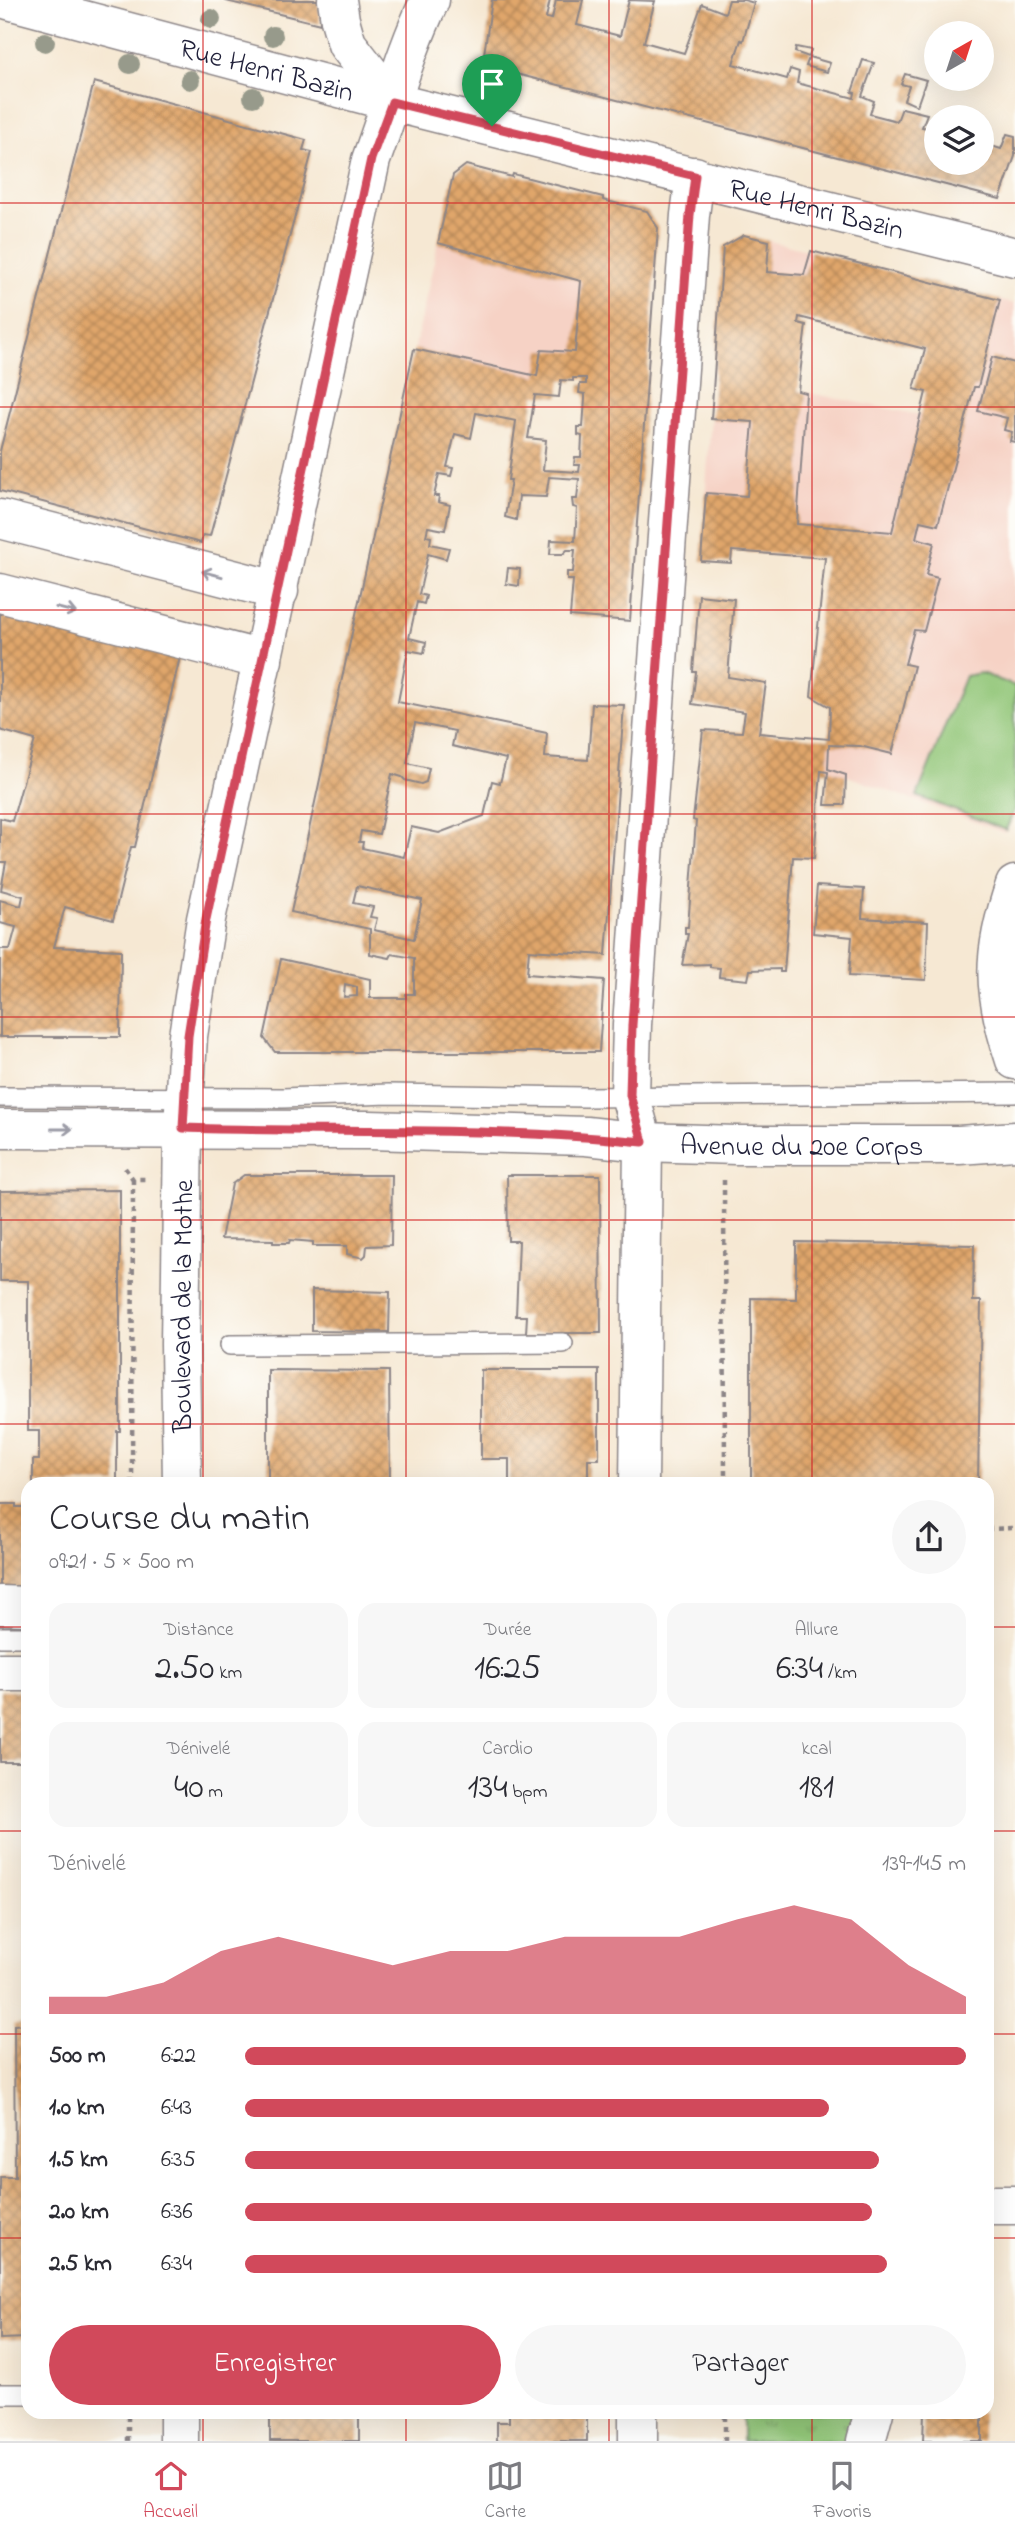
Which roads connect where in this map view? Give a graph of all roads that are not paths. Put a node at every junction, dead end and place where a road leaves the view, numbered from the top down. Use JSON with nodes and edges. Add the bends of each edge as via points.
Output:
{"nodes":[{"id":1,"x":8,"y":0,"type":"edge"},
{"id":2,"x":337,"y":0,"type":"edge"},
{"id":3,"x":430,"y":0,"type":"edge"},
{"id":4,"x":392,"y":102,"type":"junction"},
{"id":5,"x":695,"y":176,"type":"junction"},
{"id":6,"x":1015,"y":257,"type":"edge"},
{"id":7,"x":0,"y":519,"type":"edge"},
{"id":8,"x":279,"y":591,"type":"junction"},
{"id":9,"x":0,"y":593,"type":"edge"},
{"id":10,"x":263,"y":660,"type":"junction"},
{"id":11,"x":1015,"y":885,"type":"edge"},
{"id":12,"x":1015,"y":1060,"type":"edge"},
{"id":13,"x":1015,"y":1093,"type":"edge"},
{"id":14,"x":630,"y":1095,"type":"junction"},
{"id":15,"x":0,"y":1097,"type":"edge"},
{"id":16,"x":184,"y":1113,"type":"junction"},
{"id":17,"x":0,"y":1129,"type":"edge"},
{"id":18,"x":1015,"y":1141,"type":"edge"},
{"id":19,"x":643,"y":1142,"type":"junction"},
{"id":20,"x":563,"y":1343,"type":"dead end"},
{"id":21,"x":230,"y":1345,"type":"dead end"},
{"id":22,"x":182,"y":1477,"type":"edge"},
{"id":23,"x":639,"y":1477,"type":"edge"},
{"id":24,"x":0,"y":1605,"type":"edge"},
{"id":25,"x":21,"y":1606,"type":"edge"},
{"id":26,"x":0,"y":1637,"type":"edge"},
{"id":27,"x":21,"y":1637,"type":"edge"},
{"id":28,"x":0,"y":1672,"type":"edge"},
{"id":29,"x":21,"y":1672,"type":"edge"},
{"id":30,"x":994,"y":2205,"type":"edge"},
{"id":31,"x":1015,"y":2205,"type":"edge"},
{"id":32,"x":0,"y":2394,"type":"edge"},
{"id":33,"x":21,"y":2394,"type":"edge"},
{"id":34,"x":179,"y":2419,"type":"edge"},
{"id":35,"x":638,"y":2419,"type":"edge"},
{"id":36,"x":872,"y":2419,"type":"edge"},
{"id":37,"x":179,"y":2441,"type":"edge"},
{"id":38,"x":638,"y":2441,"type":"edge"},
{"id":39,"x":866,"y":2441,"type":"edge"}],
"edges":[{"from":1,"to":4,"type":"street","name":"Rue Henri Bazin"},
{"from":2,"to":4,"type":"street","via":[[347,44]]},
{"from":3,"to":4,"type":"street","name":"Boulevard de la Mothe","via":[[411,38]]},
{"from":4,"to":5,"type":"street","name":"Rue Henri Bazin"},
{"from":4,"to":8,"type":"street","name":"Boulevard de la Mothe","via":[[371,159]]},
{"from":5,"to":6,"type":"street","name":"Rue Henri Bazin"},
{"from":5,"to":14,"type":"street"},
{"from":8,"to":7,"type":"street","one_way":true},
{"from":8,"to":10,"type":"street","name":"Boulevard de la Mothe"},
{"from":9,"to":10,"type":"street","one_way":true},
{"from":10,"to":16,"type":"street","name":"Boulevard de la Mothe","via":[[206,919],[188,1036]]},
{"from":11,"to":12,"type":"street","via":[[996,960],[1001,1014]]},
{"from":13,"to":14,"type":"lane"},
{"from":14,"to":16,"type":"lane"},
{"from":14,"to":19,"type":"street"},
{"from":15,"to":16,"type":"lane"},
{"from":17,"to":16,"type":"street","name":"Avenue du 20e Corps","one_way":true},
{"from":16,"to":19,"type":"street","name":"Avenue du 20e Corps","via":[[254,1130],[586,1136]]},
{"from":16,"to":22,"type":"street","name":"Boulevard de la Mothe"},
{"from":18,"to":19,"type":"street","name":"Avenue du 20e Corps","via":[[959,1145]]},
{"from":19,"to":23,"type":"street"},
{"from":20,"to":21,"type":"lane"},
{"from":24,"to":25,"type":"street"},
{"from":26,"to":27,"type":"lane"},
{"from":28,"to":29,"type":"street"},
{"from":30,"to":31,"type":"street"},
{"from":32,"to":33,"type":"lane"},
{"from":34,"to":37,"type":"street"},
{"from":35,"to":38,"type":"street"},
{"from":36,"to":39,"type":"street"}]}
